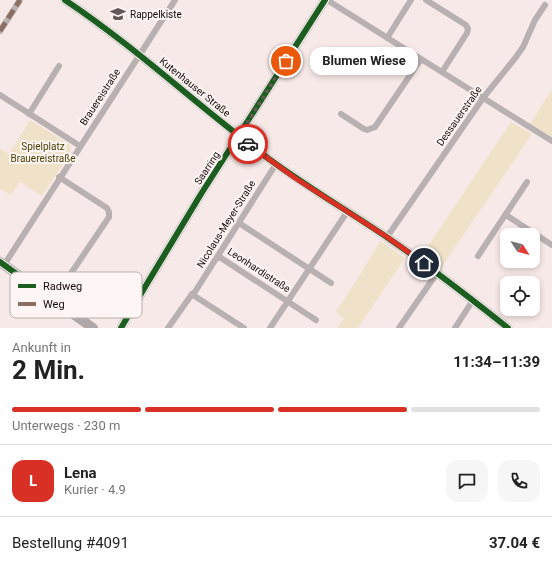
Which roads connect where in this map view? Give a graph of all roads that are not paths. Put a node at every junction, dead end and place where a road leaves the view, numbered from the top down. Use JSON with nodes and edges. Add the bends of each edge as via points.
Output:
{"nodes":[{"id":1,"x":20,"y":0,"type":"edge"},
{"id":2,"x":65,"y":0,"type":"edge"},
{"id":3,"x":175,"y":0,"type":"edge"},
{"id":4,"x":326,"y":0,"type":"edge"},
{"id":5,"x":411,"y":0,"type":"edge"},
{"id":6,"x":426,"y":0,"type":"edge"},
{"id":7,"x":545,"y":5,"type":"dead end"},
{"id":8,"x":0,"y":31,"type":"edge"},
{"id":9,"x":387,"y":38,"type":"junction"},
{"id":10,"x":139,"y":55,"type":"junction"},
{"id":11,"x":421,"y":59,"type":"junction"},
{"id":12,"x":60,"y":66,"type":"dead end"},
{"id":13,"x":442,"y":72,"type":"junction"},
{"id":14,"x":0,"y":95,"type":"edge"},
{"id":15,"x":483,"y":98,"type":"junction"},
{"id":16,"x":30,"y":114,"type":"junction"},
{"id":17,"x":341,"y":114,"type":"dead end"},
{"id":18,"x":239,"y":136,"type":"junction"},
{"id":19,"x":552,"y":141,"type":"edge"},
{"id":20,"x":80,"y":146,"type":"junction"},
{"id":21,"x":276,"y":164,"type":"junction"},
{"id":22,"x":59,"y":177,"type":"junction"},
{"id":23,"x":527,"y":182,"type":"dead end"},
{"id":24,"x":347,"y":212,"type":"junction"},
{"id":25,"x":506,"y":215,"type":"junction"},
{"id":26,"x":239,"y":223,"type":"junction"},
{"id":27,"x":387,"y":237,"type":"junction"},
{"id":28,"x":552,"y":246,"type":"edge"},
{"id":29,"x":218,"y":256,"type":"junction"},
{"id":30,"x":478,"y":256,"type":"dead end"},
{"id":31,"x":2,"y":264,"type":"edge"},
{"id":32,"x":310,"y":269,"type":"junction"},
{"id":33,"x":13,"y":272,"type":"edge"},
{"id":34,"x":72,"y":272,"type":"edge"},
{"id":35,"x":438,"y":272,"type":"junction"},
{"id":36,"x":330,"y":283,"type":"dead end"},
{"id":37,"x":142,"y":292,"type":"edge"},
{"id":38,"x":194,"y":295,"type":"junction"},
{"id":39,"x":474,"y":300,"type":"junction"},
{"id":40,"x":288,"y":301,"type":"junction"},
{"id":41,"x":79,"y":318,"type":"edge"},
{"id":42,"x":127,"y":318,"type":"edge"},
{"id":43,"x":316,"y":320,"type":"dead end"},
{"id":44,"x":93,"y":328,"type":"edge"},
{"id":45,"x":121,"y":328,"type":"edge"},
{"id":46,"x":168,"y":328,"type":"edge"},
{"id":47,"x":244,"y":328,"type":"edge"},
{"id":48,"x":270,"y":328,"type":"edge"},
{"id":49,"x":399,"y":328,"type":"edge"},
{"id":50,"x":455,"y":328,"type":"edge"},
{"id":51,"x":508,"y":328,"type":"edge"}],
"edges":[{"from":1,"to":8,"type":"street"},
{"from":2,"to":10,"type":"street","name":"Kutenhauser Straße"},
{"from":3,"to":10,"type":"street","name":"Brauereistraße"},
{"from":4,"to":9,"type":"street"},
{"from":4,"to":18,"type":"street","name":"Saarring"},
{"from":5,"to":9,"type":"street"},
{"from":6,"to":13,"type":"street","via":[[468,28]]},
{"from":7,"to":15,"type":"street","name":"Dessauerstraße","via":[[516,58]]},
{"from":9,"to":11,"type":"street"},
{"from":10,"to":18,"type":"street","name":"Kutenhauser Straße"},
{"from":10,"to":20,"type":"street","name":"Brauereistraße"},
{"from":11,"to":13,"type":"street"},
{"from":11,"to":17,"type":"street","via":[[375,127],[364,129]]},
{"from":12,"to":16,"type":"street"},
{"from":13,"to":15,"type":"street"},
{"from":14,"to":16,"type":"street"},
{"from":15,"to":19,"type":"street"},
{"from":15,"to":27,"type":"street","name":"Dessauerstraße"},
{"from":16,"to":20,"type":"street"},
{"from":18,"to":21,"type":"street","name":"Kutenhauser Straße"},
{"from":18,"to":37,"type":"street","name":"Saarring"},
{"from":20,"to":22,"type":"street","name":"Brauereistraße"},
{"from":21,"to":24,"type":"street","name":"Kutenhauser Straße"},
{"from":21,"to":26,"type":"street","name":"Nicolaus-Meyer-Straße"},
{"from":22,"to":31,"type":"street","name":"Brauereistraße"},
{"from":22,"to":34,"type":"street","via":[[107,208],[109,212],[109,217]]},
{"from":23,"to":25,"type":"street"},
{"from":24,"to":27,"type":"street","name":"Kutenhauser Straße"},
{"from":24,"to":32,"type":"street"},
{"from":25,"to":28,"type":"street"},
{"from":25,"to":30,"type":"street"},
{"from":26,"to":29,"type":"street","name":"Nicolaus-Meyer-Straße"},
{"from":26,"to":32,"type":"street"},
{"from":27,"to":35,"type":"street","name":"Kutenhauser Straße"},
{"from":29,"to":38,"type":"street","name":"Nicolaus-Meyer-Straße"},
{"from":29,"to":40,"type":"street","name":"Leonhardistraße"},
{"from":31,"to":33,"type":"main road"},
{"from":32,"to":36,"type":"street"},
{"from":32,"to":40,"type":"street"},
{"from":35,"to":39,"type":"street","name":"Kutenhauser Straße"},
{"from":35,"to":49,"type":"street"},
{"from":38,"to":46,"type":"street","name":"Nicolaus-Meyer-Straße","via":[[192,294]]},
{"from":38,"to":47,"type":"street"},
{"from":39,"to":50,"type":"street"},
{"from":39,"to":51,"type":"street","name":"Kutenhauser Straße"},
{"from":40,"to":43,"type":"street","name":"Leonhardistraße"},
{"from":40,"to":48,"type":"street"},
{"from":41,"to":44,"type":"main road"},
{"from":42,"to":45,"type":"street","name":"Saarring"}]}
